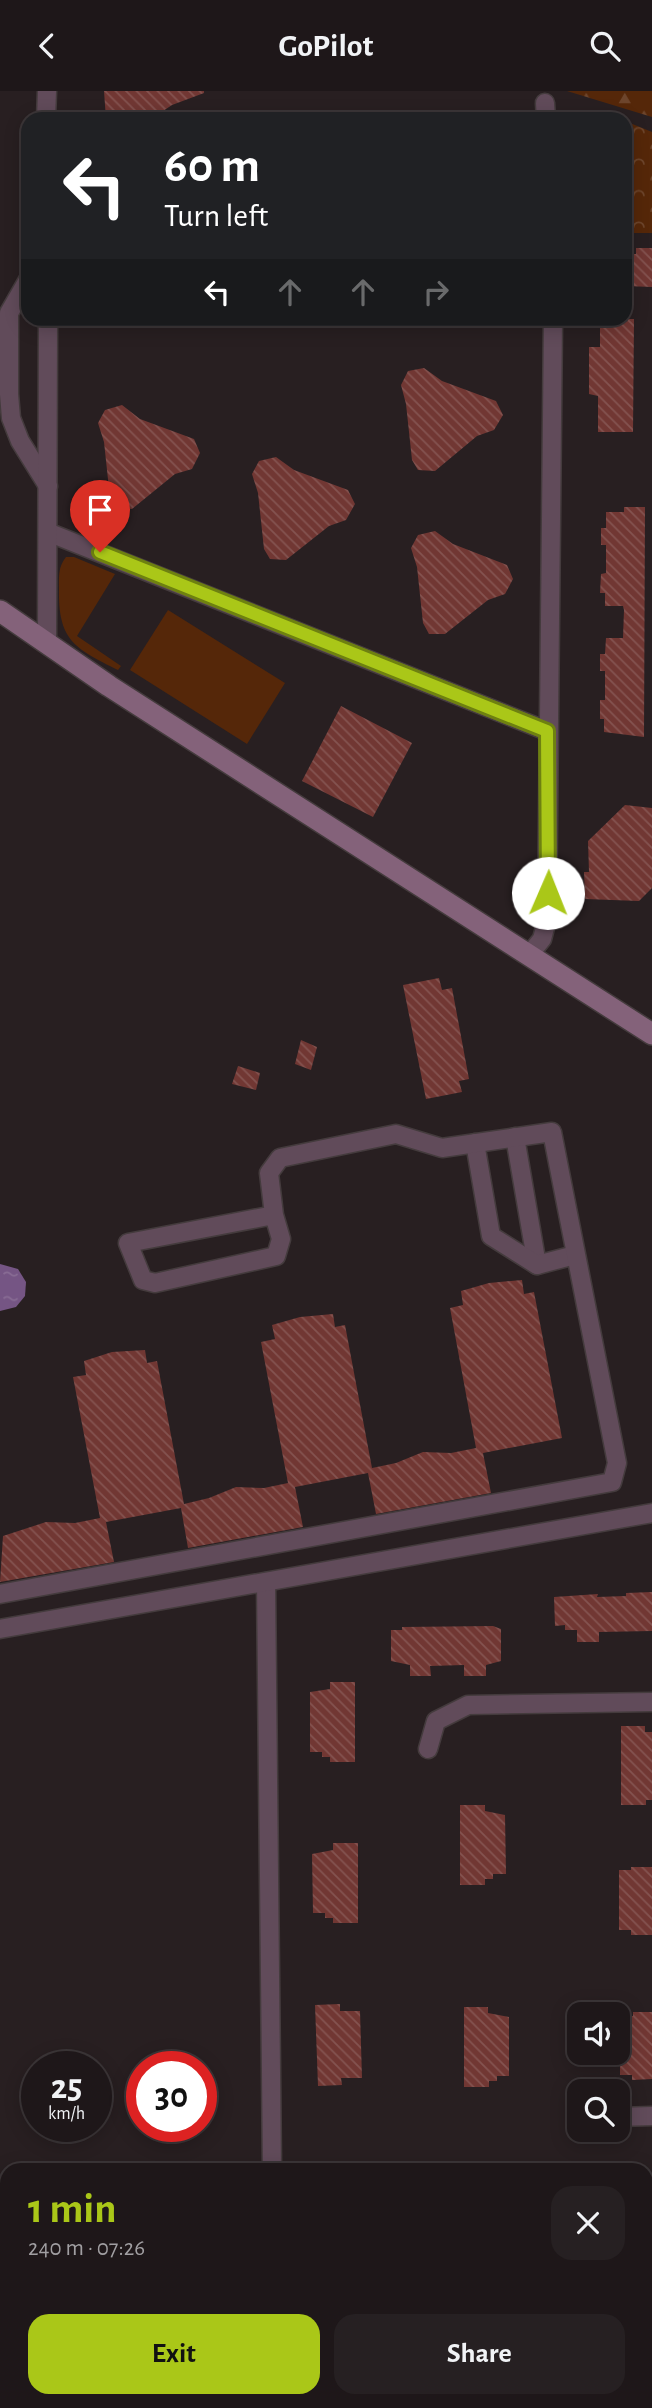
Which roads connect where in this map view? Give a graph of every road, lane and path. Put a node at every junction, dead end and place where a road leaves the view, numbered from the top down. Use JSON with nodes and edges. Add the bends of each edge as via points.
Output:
{"nodes":[{"id":1,"x":47,"y":91,"type":"edge"},
{"id":2,"x":46,"y":112,"type":"edge"},
{"id":3,"x":21,"y":290,"type":"edge"},
{"id":4,"x":4,"y":313,"type":"edge"},
{"id":5,"x":48,"y":326,"type":"edge"},
{"id":6,"x":553,"y":326,"type":"edge"},
{"id":7,"x":48,"y":486,"type":"junction"},
{"id":8,"x":50,"y":533,"type":"junction"},
{"id":9,"x":0,"y":611,"type":"edge"},
{"id":10,"x":47,"y":641,"type":"junction"},
{"id":11,"x":547,"y":731,"type":"junction"},
{"id":12,"x":530,"y":954,"type":"junction"},
{"id":13,"x":652,"y":1034,"type":"edge"},
{"id":14,"x":515,"y":1137,"type":"junction"},
{"id":15,"x":475,"y":1143,"type":"junction"},
{"id":16,"x":274,"y":1215,"type":"junction"},
{"id":17,"x":575,"y":1255,"type":"junction"},
{"id":18,"x":537,"y":1265,"type":"junction"},
{"id":19,"x":652,"y":1513,"type":"edge"},
{"id":20,"x":266,"y":1582,"type":"junction"},
{"id":21,"x":0,"y":1594,"type":"edge"},
{"id":22,"x":0,"y":1629,"type":"edge"},
{"id":23,"x":652,"y":1702,"type":"edge"},
{"id":24,"x":428,"y":1749,"type":"dead end"},
{"id":25,"x":652,"y":2116,"type":"edge"},
{"id":26,"x":630,"y":2117,"type":"edge"},
{"id":27,"x":272,"y":2163,"type":"edge"}],
"edges":[{"from":1,"to":2,"type":"street"},
{"from":3,"to":4,"type":"street"},
{"from":4,"to":7,"type":"street","via":[[11,418],[20,442]]},
{"from":5,"to":7,"type":"street"},
{"from":6,"to":11,"type":"street"},
{"from":7,"to":8,"type":"street"},
{"from":8,"to":10,"type":"street"},
{"from":8,"to":11,"type":"street"},
{"from":9,"to":10,"type":"street"},
{"from":10,"to":12,"type":"street","via":[[109,686]]},
{"from":11,"to":12,"type":"street","via":[[547,920],[542,939]]},
{"from":12,"to":13,"type":"street"},
{"from":14,"to":15,"type":"street"},
{"from":14,"to":17,"type":"street","via":[[552,1132]]},
{"from":14,"to":18,"type":"street"},
{"from":15,"to":16,"type":"street","via":[[442,1148],[396,1134],[280,1158],[269,1173]]},
{"from":15,"to":18,"type":"street","via":[[491,1236]]},
{"from":16,"to":16,"type":"street","via":[[221,1225],[128,1243],[143,1280],[155,1283],[276,1256],[281,1239]]},
{"from":17,"to":18,"type":"street"},
{"from":17,"to":21,"type":"street","via":[[617,1463],[612,1482]]},
{"from":19,"to":20,"type":"street"},
{"from":20,"to":22,"type":"street"},
{"from":20,"to":27,"type":"street"},
{"from":23,"to":24,"type":"street","via":[[468,1705],[436,1721]]},
{"from":25,"to":26,"type":"street"}]}
